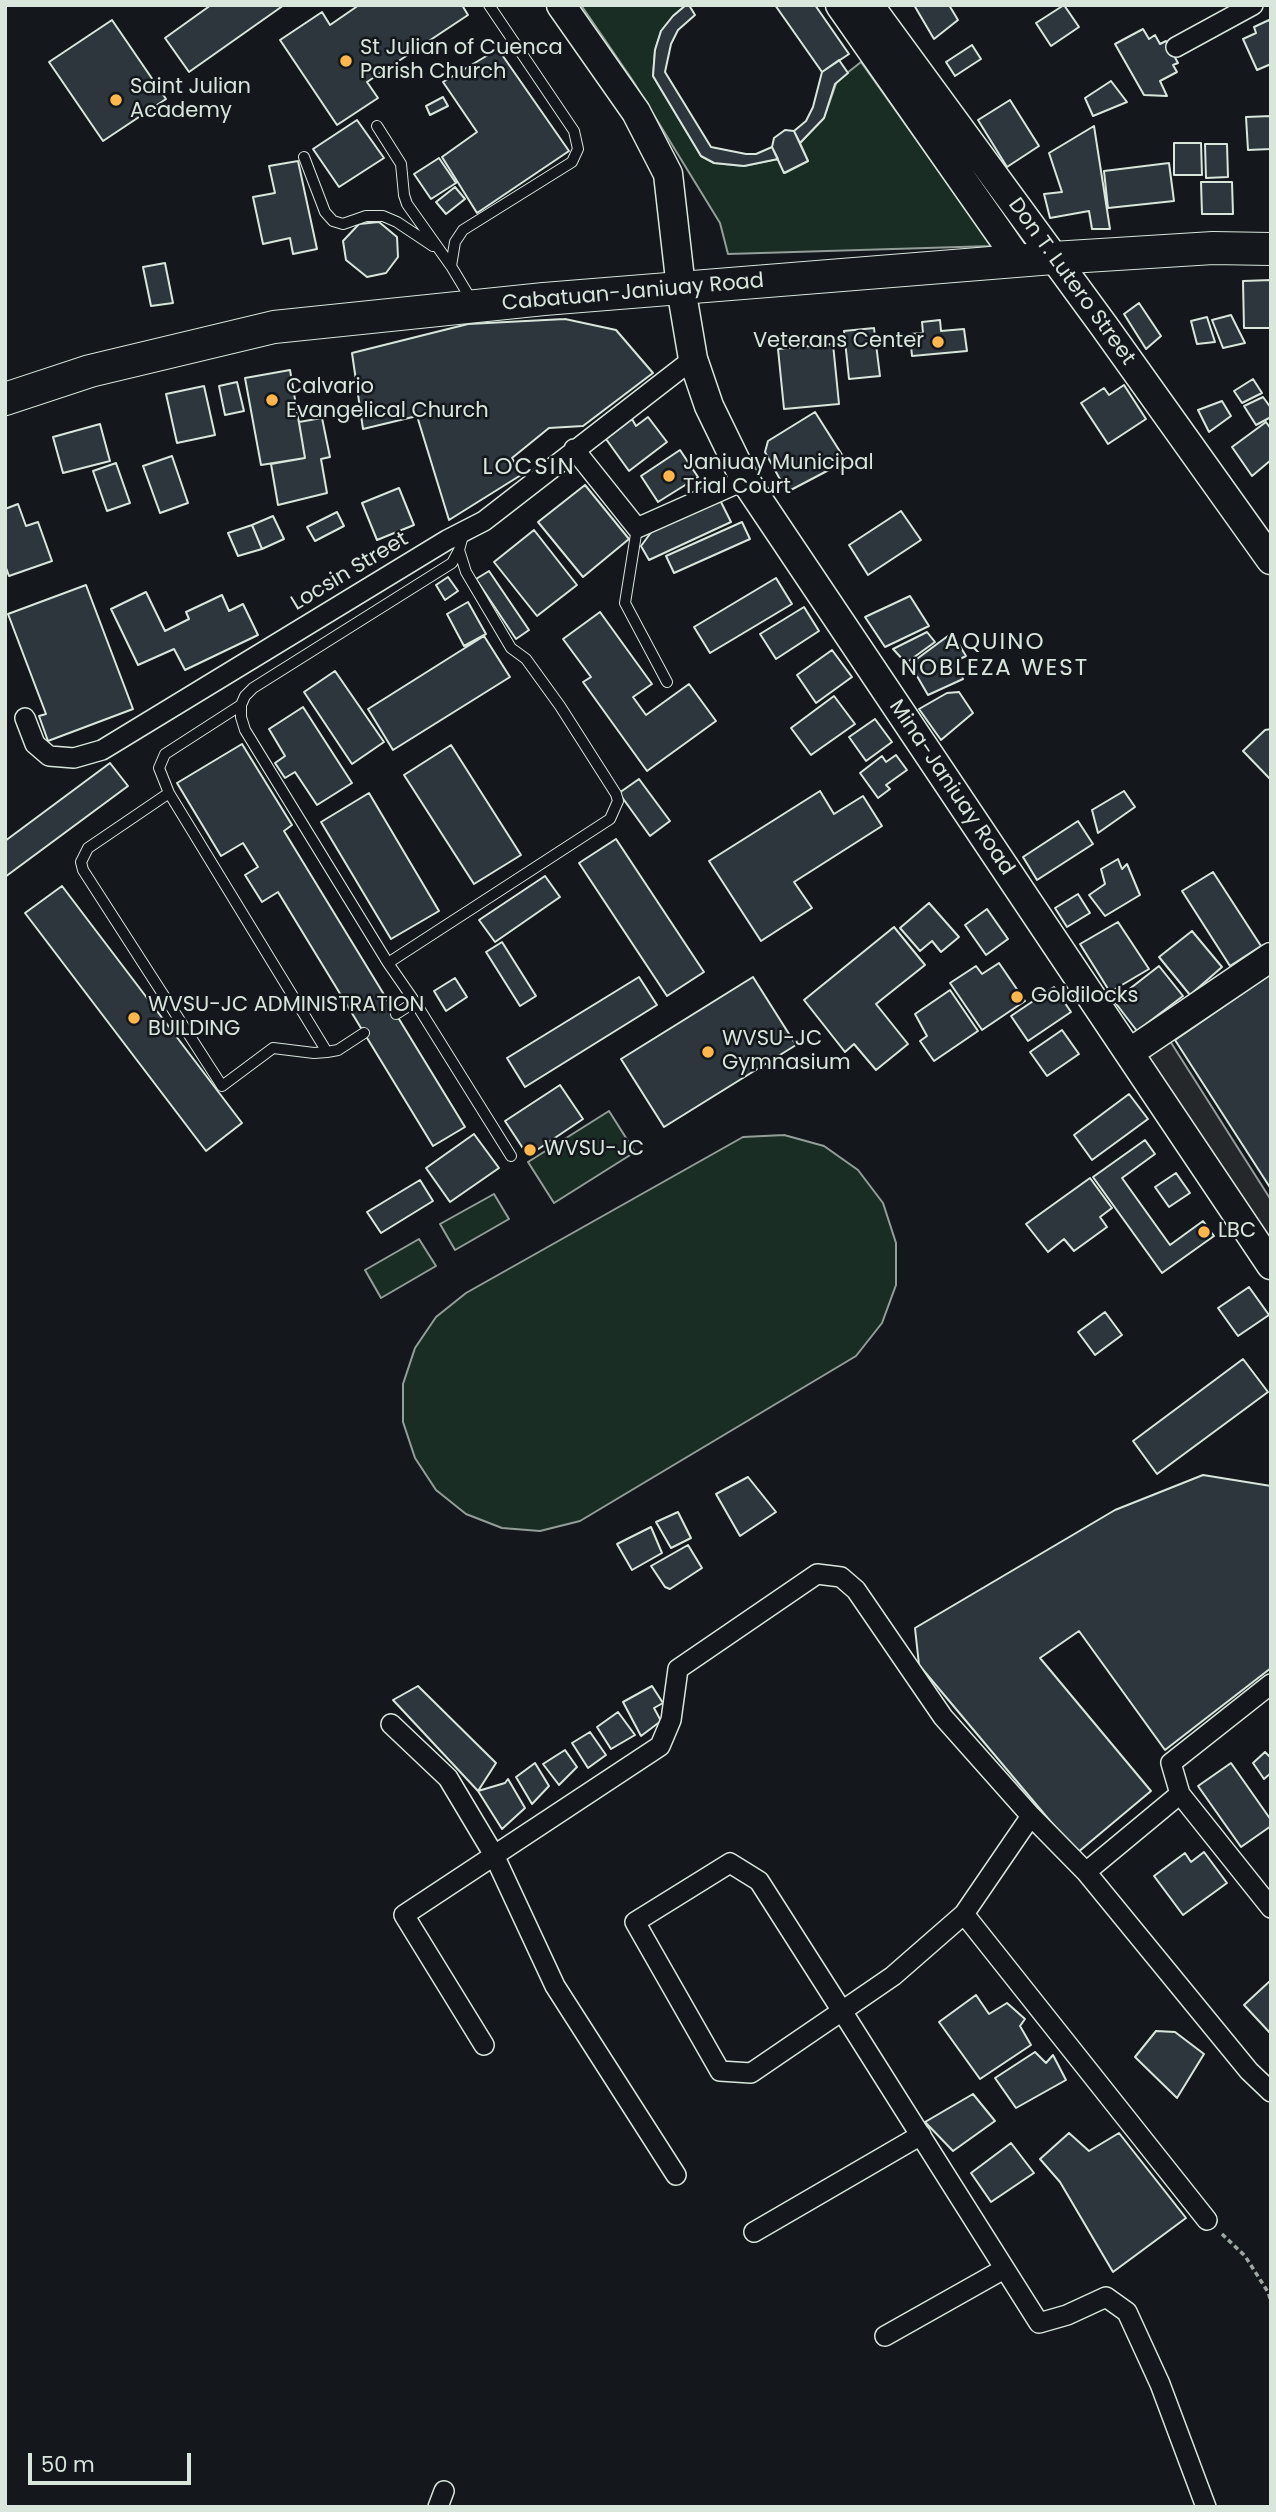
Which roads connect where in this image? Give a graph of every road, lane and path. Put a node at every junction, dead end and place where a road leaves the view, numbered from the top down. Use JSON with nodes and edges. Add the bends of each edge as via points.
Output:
{"nodes":[{"id":1,"x":489,"y":5,"type":"edge"},
{"id":2,"x":561,"y":5,"type":"edge"},
{"id":3,"x":840,"y":5,"type":"edge"},
{"id":4,"x":869,"y":5,"type":"edge"},
{"id":5,"x":1253,"y":5,"type":"edge"},
{"id":6,"x":1176,"y":47,"type":"dead end"},
{"id":7,"x":377,"y":127,"type":"dead end"},
{"id":8,"x":304,"y":157,"type":"dead end"},
{"id":9,"x":1271,"y":248,"type":"edge"},
{"id":10,"x":440,"y":251,"type":"junction"},
{"id":11,"x":1053,"y":258,"type":"junction"},
{"id":12,"x":1019,"y":261,"type":"junction"},
{"id":13,"x":451,"y":266,"type":"junction"},
{"id":14,"x":681,"y":288,"type":"junction"},
{"id":15,"x":474,"y":306,"type":"junction"},
{"id":16,"x":693,"y":359,"type":"junction"},
{"id":17,"x":5,"y":399,"type":"edge"},
{"id":18,"x":574,"y":449,"type":"junction"},
{"id":19,"x":745,"y":480,"type":"junction"},
{"id":20,"x":637,"y":528,"type":"junction"},
{"id":21,"x":462,"y":541,"type":"junction"},
{"id":22,"x":1271,"y":560,"type":"edge"},
{"id":23,"x":667,"y":682,"type":"dead end"},
{"id":24,"x":241,"y":705,"type":"junction"},
{"id":25,"x":25,"y":718,"type":"dead end"},
{"id":26,"x":169,"y":793,"type":"junction"},
{"id":27,"x":1271,"y":957,"type":"edge"},
{"id":28,"x":388,"y":963,"type":"junction"},
{"id":29,"x":415,"y":1002,"type":"junction"},
{"id":30,"x":396,"y":1014,"type":"dead end"},
{"id":31,"x":364,"y":1033,"type":"dead end"},
{"id":32,"x":327,"y":1052,"type":"junction"},
{"id":33,"x":1129,"y":1053,"type":"junction"},
{"id":34,"x":511,"y":1156,"type":"dead end"},
{"id":35,"x":1271,"y":1265,"type":"edge"},
{"id":36,"x":1271,"y":1684,"type":"edge"},
{"id":37,"x":391,"y":1724,"type":"dead end"},
{"id":38,"x":1180,"y":1794,"type":"junction"},
{"id":39,"x":1031,"y":1816,"type":"junction"},
{"id":40,"x":494,"y":1855,"type":"junction"},
{"id":41,"x":1086,"y":1872,"type":"junction"},
{"id":42,"x":1271,"y":1908,"type":"edge"},
{"id":43,"x":964,"y":1913,"type":"junction"},
{"id":44,"x":842,"y":2011,"type":"junction"},
{"id":45,"x":484,"y":2045,"type":"dead end"},
{"id":46,"x":1271,"y":2092,"type":"edge"},
{"id":47,"x":921,"y":2135,"type":"junction"},
{"id":48,"x":676,"y":2175,"type":"dead end"},
{"id":49,"x":1207,"y":2220,"type":"joint"},
{"id":50,"x":754,"y":2232,"type":"dead end"},
{"id":51,"x":1004,"y":2269,"type":"junction"},
{"id":52,"x":1271,"y":2301,"type":"edge"},
{"id":53,"x":885,"y":2336,"type":"dead end"},
{"id":54,"x":1206,"y":2507,"type":"edge"}],
"edges":[{"from":1,"to":13,"type":"lane","via":[[574,131],[578,149],[572,162],[463,230],[455,242]]},
{"from":2,"to":14,"type":"main road","name":"Mina-Janiuay Road","via":[[636,112],[668,174]]},
{"from":3,"to":12,"type":"main road","name":"Don T. Lutero Street"},
{"from":4,"to":11,"type":"main road","name":"Don T. Lutero Street"},
{"from":5,"to":6,"type":"street"},
{"from":7,"to":10,"type":"lane","via":[[401,164],[407,204]]},
{"from":8,"to":10,"type":"lane","via":[[325,212],[333,221],[343,224],[383,216]]},
{"from":9,"to":11,"type":"main road","name":"Cabatuan-Janiuay Road"},
{"from":10,"to":13,"type":"lane"},
{"from":11,"to":12,"type":"main road","name":"Cabatuan-Janiuay Road"},
{"from":11,"to":22,"type":"main road","name":"Don T. Lutero Street"},
{"from":12,"to":14,"type":"main road","name":"Cabatuan-Janiuay Road"},
{"from":13,"to":15,"type":"lane"},
{"from":14,"to":15,"type":"main road","name":"Cabatuan-Janiuay Road"},
{"from":14,"to":16,"type":"main road","name":"Mina-Janiuay Road"},
{"from":15,"to":17,"type":"main road","name":"Cabatuan-Janiuay Road","via":[[274,327],[90,371]]},
{"from":16,"to":18,"type":"street","name":"Locsin Street"},
{"from":16,"to":19,"type":"main road","name":"Mina-Janiuay Road","via":[[709,406]]},
{"from":18,"to":20,"type":"street"},
{"from":18,"to":21,"type":"street","name":"Locsin Street"},
{"from":19,"to":20,"type":"street"},
{"from":19,"to":33,"type":"main road","name":"Mina-Janiuay Road"},
{"from":20,"to":23,"type":"lane","via":[[625,603]]},
{"from":21,"to":24,"type":"lane","via":[[452,563],[253,688]]},
{"from":21,"to":25,"type":"street","name":"Locsin Street","via":[[102,750],[74,758],[49,756],[35,744]]},
{"from":21,"to":28,"type":"lane","via":[[466,572],[511,648],[526,659],[560,706],[618,802],[610,819]]},
{"from":24,"to":26,"type":"lane","via":[[165,754],[159,768]]},
{"from":24,"to":28,"type":"lane","via":[[245,730]]},
{"from":26,"to":32,"type":"lane"},
{"from":26,"to":32,"type":"lane","via":[[88,848],[81,862],[83,870],[222,1086],[273,1048]]},
{"from":27,"to":33,"type":"main road"},
{"from":28,"to":29,"type":"lane"},
{"from":29,"to":30,"type":"lane"},
{"from":29,"to":34,"type":"lane"},
{"from":31,"to":32,"type":"lane"},
{"from":33,"to":35,"type":"main road","name":"Mina-Janiuay Road"},
{"from":36,"to":38,"type":"street","via":[[1171,1763]]},
{"from":37,"to":40,"type":"street","via":[[448,1778]]},
{"from":38,"to":41,"type":"street"},
{"from":38,"to":42,"type":"street"},
{"from":39,"to":40,"type":"street","via":[[943,1717],[856,1590],[841,1577],[817,1574],[678,1669],[671,1720],[660,1746]]},
{"from":39,"to":41,"type":"street"},
{"from":39,"to":43,"type":"street"},
{"from":40,"to":45,"type":"street","via":[[404,1915]]},
{"from":40,"to":48,"type":"street","via":[[555,1986]]},
{"from":41,"to":46,"type":"street"},
{"from":43,"to":44,"type":"street","via":[[893,1976]]},
{"from":43,"to":49,"type":"street"},
{"from":44,"to":44,"type":"street","via":[[759,1881],[730,1863],[635,1922],[720,2071],[751,2073]]},
{"from":44,"to":47,"type":"street"},
{"from":47,"to":50,"type":"street"},
{"from":47,"to":51,"type":"street"},
{"from":49,"to":52,"type":"path","via":[[1245,2256]]},
{"from":51,"to":53,"type":"street"},
{"from":51,"to":54,"type":"street","via":[[1039,2323],[1106,2297],[1127,2312],[1160,2384]]}]}
